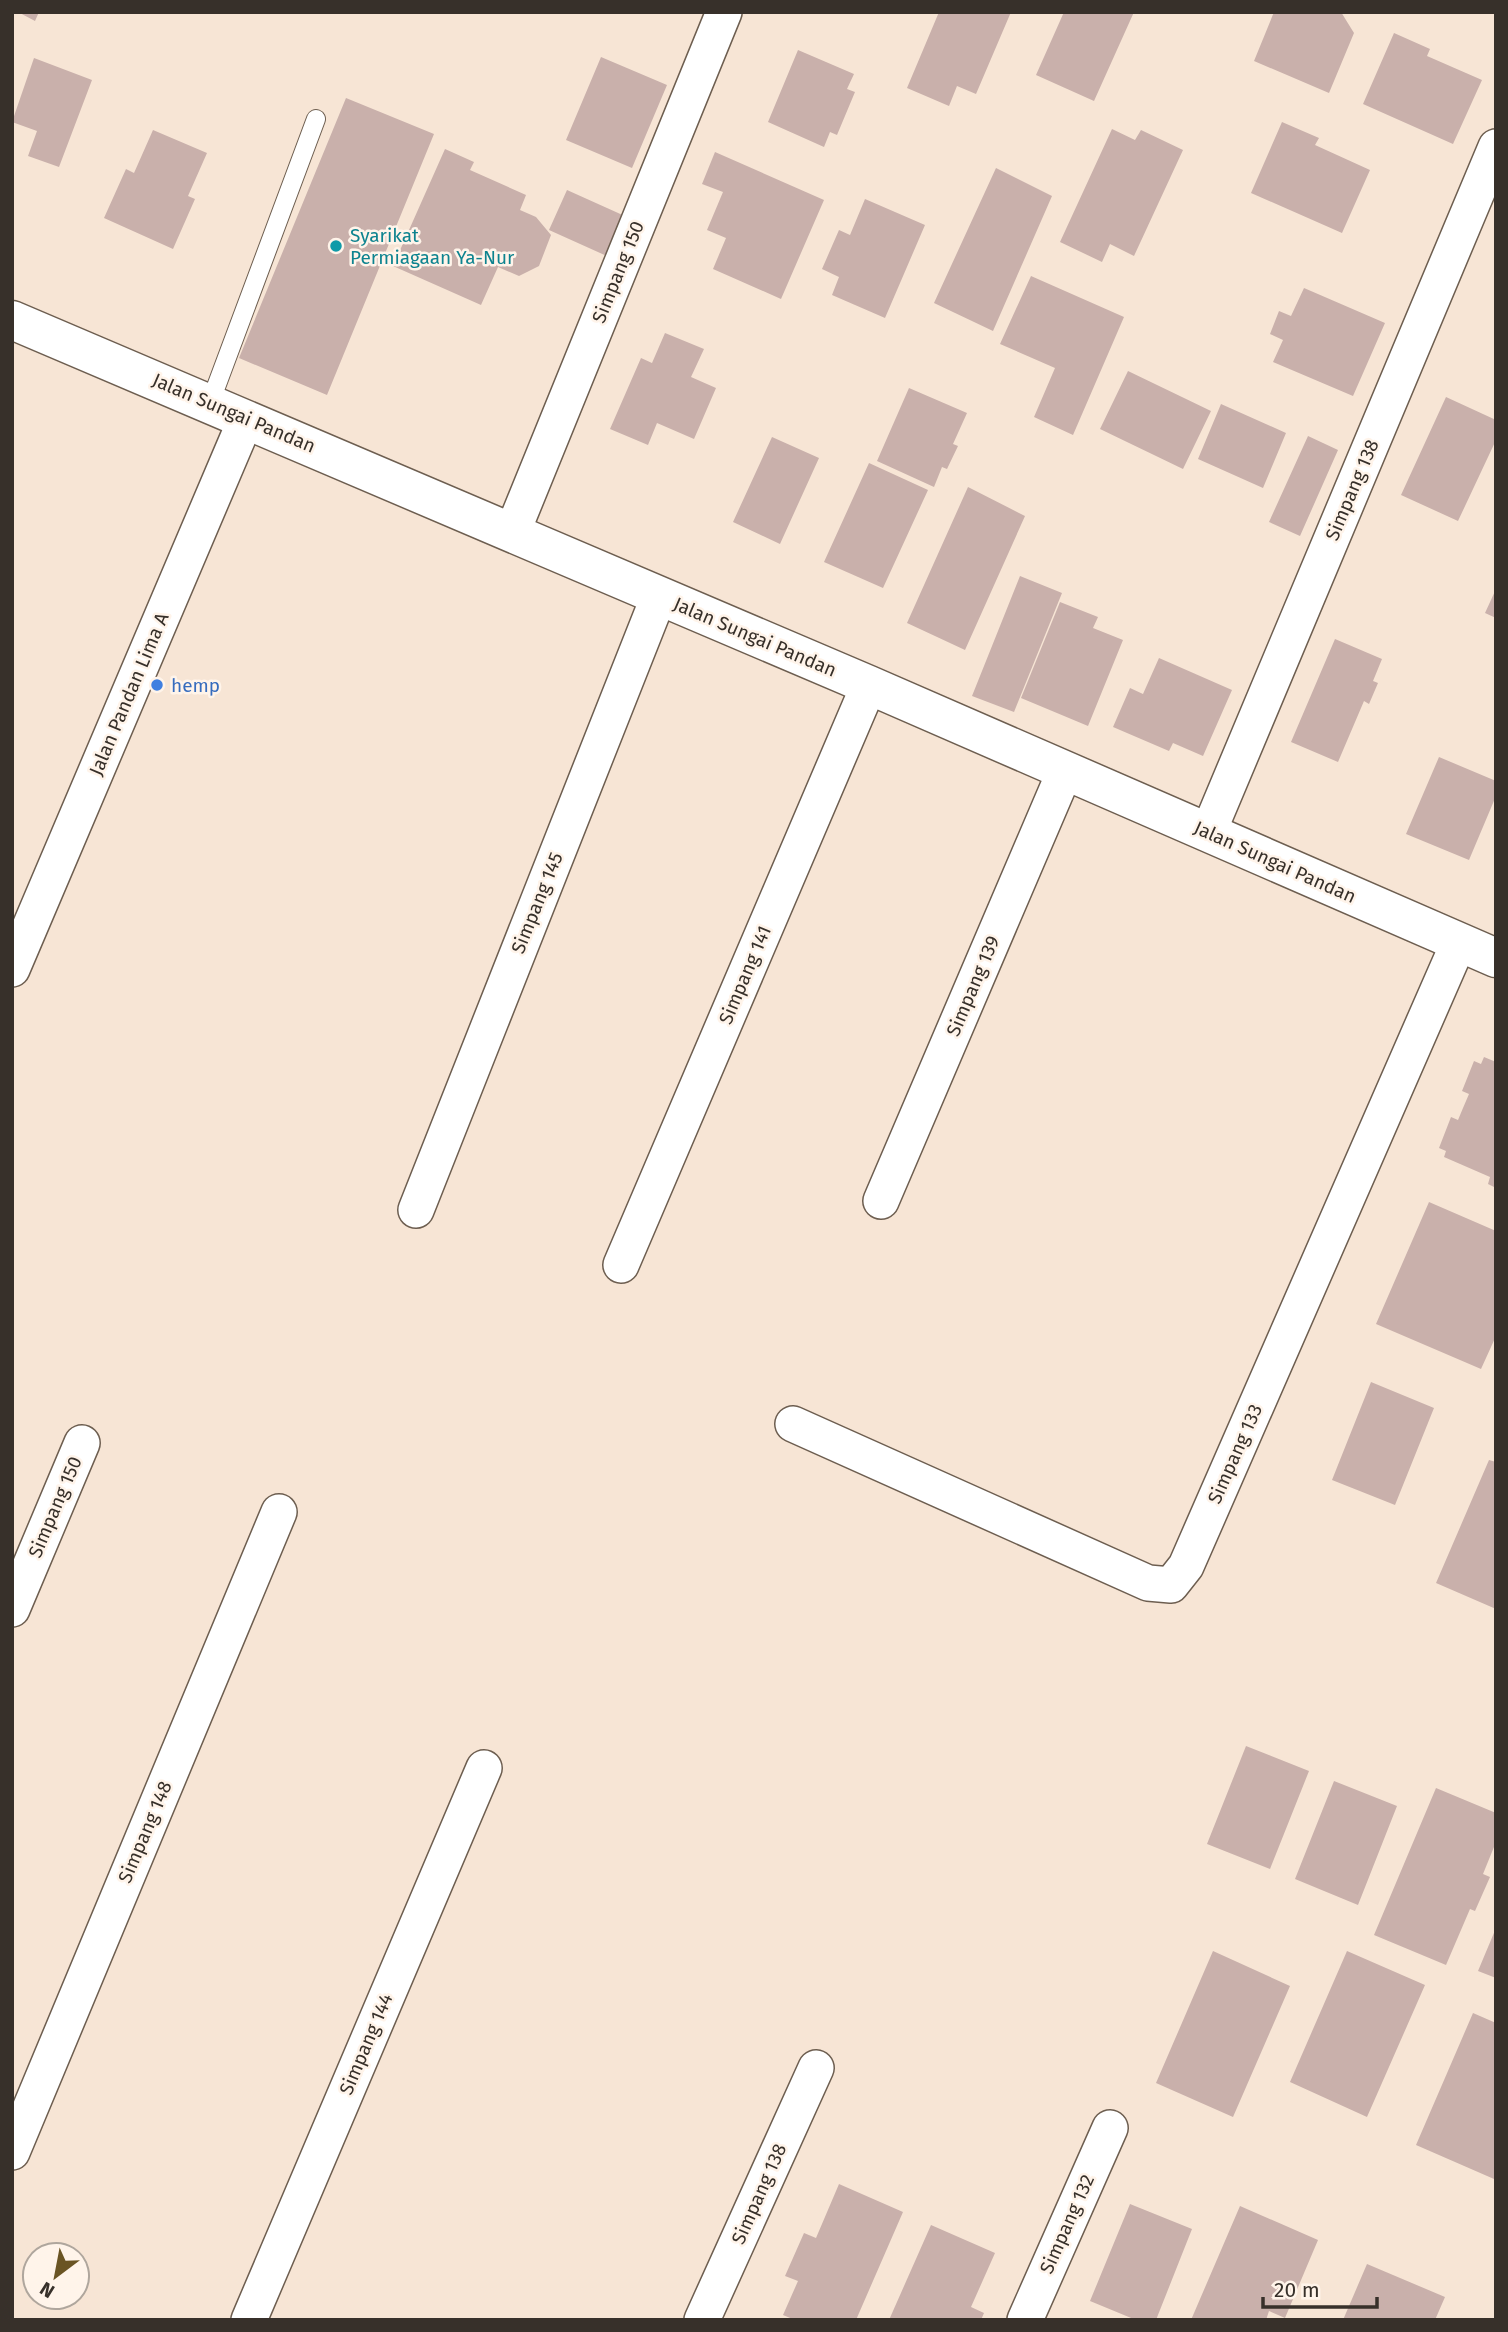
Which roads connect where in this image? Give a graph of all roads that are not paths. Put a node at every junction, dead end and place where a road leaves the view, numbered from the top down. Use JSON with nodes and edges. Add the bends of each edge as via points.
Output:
{"nodes":[{"id":1,"x":724,"y":12,"type":"edge"},
{"id":2,"x":316,"y":119,"type":"dead end"},
{"id":3,"x":1496,"y":147,"type":"edge"},
{"id":4,"x":12,"y":320,"type":"edge"},
{"id":5,"x":210,"y":403,"type":"junction"},
{"id":6,"x":247,"y":419,"type":"junction"},
{"id":7,"x":512,"y":533,"type":"junction"},
{"id":8,"x":659,"y":596,"type":"junction"},
{"id":9,"x":869,"y":685,"type":"junction"},
{"id":10,"x":1065,"y":771,"type":"junction"},
{"id":11,"x":1208,"y":833,"type":"junction"},
{"id":12,"x":1459,"y":942,"type":"junction"},
{"id":13,"x":1496,"y":958,"type":"edge"},
{"id":14,"x":12,"y":969,"type":"edge"},
{"id":15,"x":881,"y":1200,"type":"dead end"},
{"id":16,"x":416,"y":1210,"type":"dead end"},
{"id":17,"x":621,"y":1265,"type":"dead end"},
{"id":18,"x":793,"y":1424,"type":"dead end"},
{"id":19,"x":82,"y":1443,"type":"dead end"},
{"id":20,"x":279,"y":1512,"type":"dead end"},
{"id":21,"x":12,"y":1609,"type":"edge"},
{"id":22,"x":484,"y":1768,"type":"dead end"},
{"id":23,"x":816,"y":2068,"type":"dead end"},
{"id":24,"x":1110,"y":2128,"type":"dead end"},
{"id":25,"x":12,"y":2152,"type":"edge"},
{"id":26,"x":249,"y":2320,"type":"edge"},
{"id":27,"x":702,"y":2320,"type":"edge"},
{"id":28,"x":1025,"y":2320,"type":"edge"}],
"edges":[{"from":1,"to":7,"type":"street","name":"Simpang 150"},
{"from":2,"to":5,"type":"lane"},
{"from":3,"to":11,"type":"street","name":"Simpang 138"},
{"from":4,"to":5,"type":"street","name":"Jalan Sungai Pandan"},
{"from":5,"to":6,"type":"street","name":"Jalan Sungai Pandan"},
{"from":6,"to":7,"type":"street","name":"Jalan Sungai Pandan"},
{"from":6,"to":14,"type":"street","name":"Jalan Pandan Lima A"},
{"from":7,"to":8,"type":"street","name":"Jalan Sungai Pandan"},
{"from":8,"to":9,"type":"street","name":"Jalan Sungai Pandan"},
{"from":8,"to":16,"type":"street","name":"Simpang 145"},
{"from":9,"to":10,"type":"street","name":"Jalan Sungai Pandan"},
{"from":9,"to":17,"type":"street","name":"Simpang 141"},
{"from":10,"to":11,"type":"street","name":"Jalan Sungai Pandan"},
{"from":10,"to":15,"type":"street","name":"Simpang 139"},
{"from":11,"to":12,"type":"street","name":"Jalan Sungai Pandan"},
{"from":12,"to":13,"type":"street","name":"Jalan Sungai Pandan"},
{"from":12,"to":18,"type":"street","name":"Simpang 133","via":[[1186,1566],[1171,1585],[1148,1583]]},
{"from":19,"to":21,"type":"street","name":"Simpang 150"},
{"from":20,"to":25,"type":"street","name":"Simpang 148"},
{"from":22,"to":26,"type":"street","name":"Simpang 144"},
{"from":23,"to":27,"type":"street","name":"Simpang 138"},
{"from":24,"to":28,"type":"street","name":"Simpang 132"}]}
